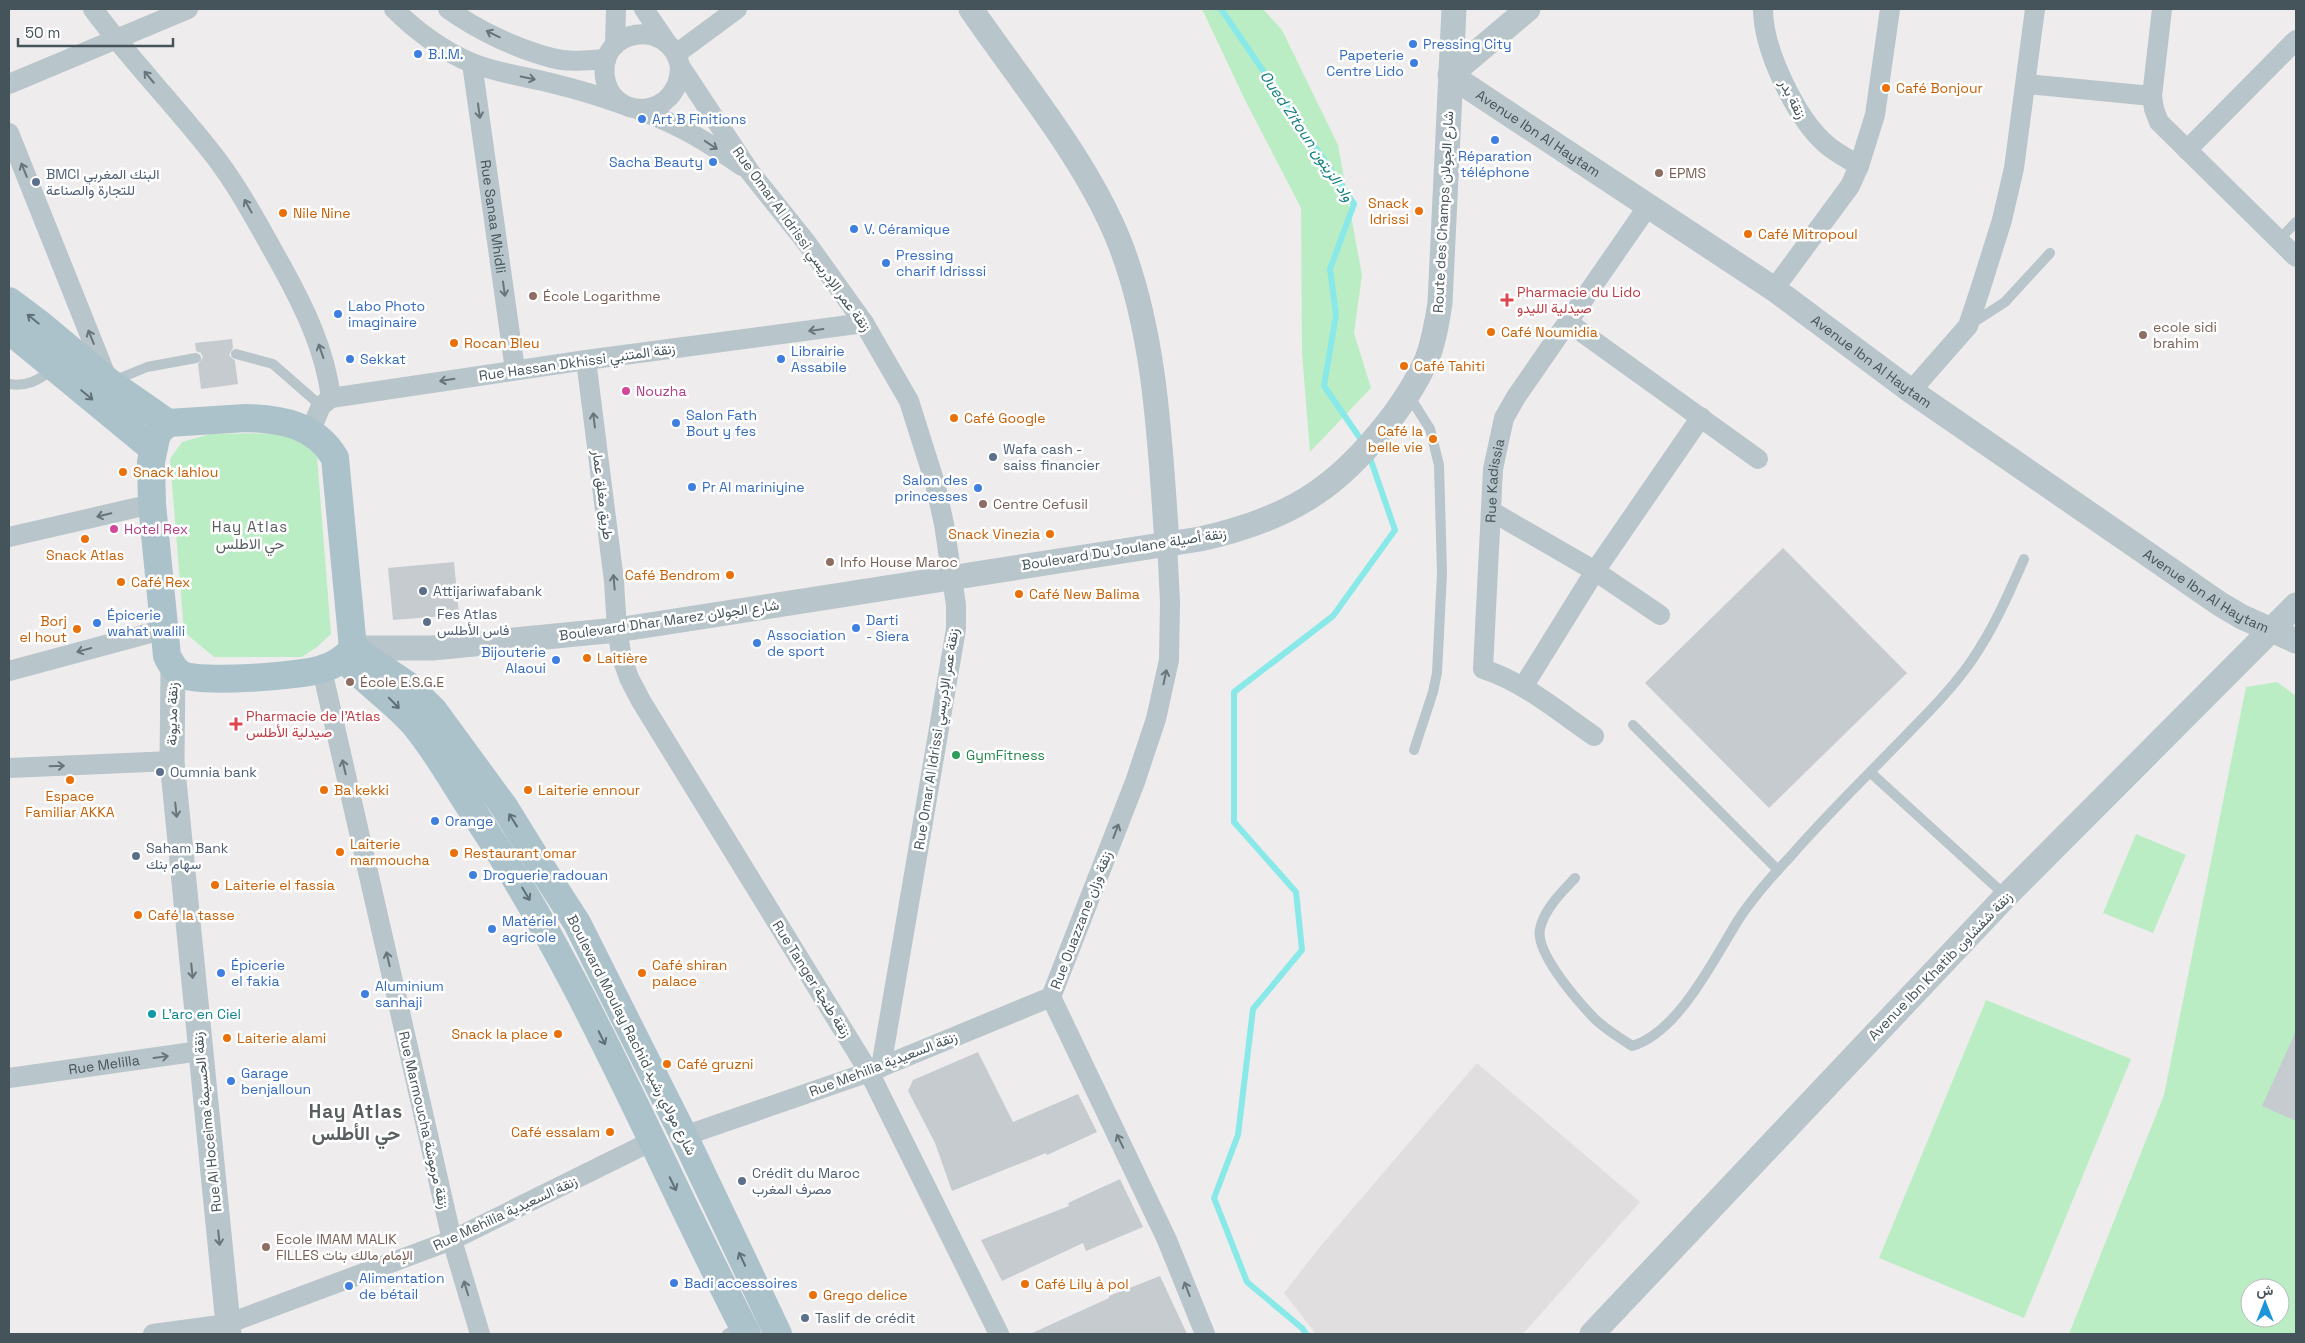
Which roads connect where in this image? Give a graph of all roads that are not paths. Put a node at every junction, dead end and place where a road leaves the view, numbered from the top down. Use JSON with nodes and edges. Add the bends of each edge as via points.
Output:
{"nodes":[{"id":1,"x":93,"y":9,"type":"edge"},
{"id":2,"x":188,"y":9,"type":"edge"},
{"id":3,"x":394,"y":9,"type":"edge"},
{"id":4,"x":448,"y":9,"type":"edge"},
{"id":5,"x":616,"y":9,"type":"edge"},
{"id":6,"x":644,"y":9,"type":"edge"},
{"id":7,"x":737,"y":9,"type":"edge"},
{"id":8,"x":971,"y":9,"type":"edge"},
{"id":9,"x":1454,"y":9,"type":"edge"},
{"id":10,"x":1528,"y":9,"type":"edge"},
{"id":11,"x":1763,"y":9,"type":"edge"},
{"id":12,"x":1890,"y":9,"type":"edge"},
{"id":13,"x":2035,"y":9,"type":"edge"},
{"id":14,"x":2162,"y":9,"type":"edge"},
{"id":15,"x":117,"y":39,"type":"junction"},
{"id":16,"x":2296,"y":40,"type":"edge"},
{"id":17,"x":610,"y":52,"type":"junction"},
{"id":18,"x":674,"y":54,"type":"junction"},
{"id":19,"x":472,"y":63,"type":"junction"},
{"id":20,"x":1450,"y":75,"type":"junction"},
{"id":21,"x":9,"y":84,"type":"edge"},
{"id":22,"x":2026,"y":84,"type":"junction"},
{"id":23,"x":2152,"y":96,"type":"junction"},
{"id":24,"x":631,"y":107,"type":"junction"},
{"id":25,"x":9,"y":133,"type":"edge"},
{"id":26,"x":2187,"y":150,"type":"junction"},
{"id":27,"x":1859,"y":166,"type":"junction"},
{"id":28,"x":750,"y":172,"type":"junction"},
{"id":29,"x":1648,"y":206,"type":"junction"},
{"id":30,"x":2296,"y":222,"type":"edge"},
{"id":31,"x":2279,"y":240,"type":"junction"},
{"id":32,"x":2050,"y":253,"type":"dead end"},
{"id":33,"x":2296,"y":257,"type":"edge"},
{"id":34,"x":1774,"y":289,"type":"junction"},
{"id":35,"x":9,"y":301,"type":"edge"},
{"id":36,"x":1568,"y":323,"type":"junction"},
{"id":37,"x":864,"y":324,"type":"junction"},
{"id":38,"x":1968,"y":326,"type":"junction"},
{"id":39,"x":9,"y":330,"type":"edge"},
{"id":40,"x":236,"y":354,"type":"dead end"},
{"id":41,"x":196,"y":358,"type":"dead end"},
{"id":42,"x":586,"y":360,"type":"junction"},
{"id":43,"x":55,"y":368,"type":"junction"},
{"id":44,"x":515,"y":370,"type":"junction"},
{"id":45,"x":109,"y":382,"type":"junction"},
{"id":46,"x":9,"y":384,"type":"edge"},
{"id":47,"x":1911,"y":391,"type":"junction"},
{"id":48,"x":1402,"y":401,"type":"junction"},
{"id":49,"x":326,"y":402,"type":"junction"},
{"id":50,"x":1701,"y":417,"type":"junction"},
{"id":51,"x":168,"y":423,"type":"junction"},
{"id":52,"x":310,"y":432,"type":"junction"},
{"id":53,"x":152,"y":448,"type":"junction"},
{"id":54,"x":1758,"y":459,"type":"dead end"},
{"id":55,"x":1317,"y":493,"type":"joint"},
{"id":56,"x":152,"y":504,"type":"junction"},
{"id":57,"x":1491,"y":510,"type":"junction"},
{"id":58,"x":9,"y":537,"type":"edge"},
{"id":59,"x":1167,"y":543,"type":"junction"},
{"id":60,"x":2024,"y":558,"type":"dead end"},
{"id":61,"x":1595,"y":571,"type":"junction"},
{"id":62,"x":952,"y":577,"type":"junction"},
{"id":63,"x":2296,"y":605,"type":"edge"},
{"id":64,"x":1660,"y":616,"type":"dead end"},
{"id":65,"x":164,"y":629,"type":"junction"},
{"id":66,"x":617,"y":630,"type":"junction"},
{"id":67,"x":2271,"y":631,"type":"junction"},
{"id":68,"x":2296,"y":641,"type":"edge"},
{"id":69,"x":340,"y":659,"type":"junction"},
{"id":70,"x":173,"y":667,"type":"junction"},
{"id":71,"x":9,"y":671,"type":"edge"},
{"id":72,"x":1523,"y":687,"type":"junction"},
{"id":73,"x":1633,"y":725,"type":"dead end"},
{"id":74,"x":1594,"y":736,"type":"dead end"},
{"id":75,"x":1414,"y":750,"type":"dead end"},
{"id":76,"x":172,"y":761,"type":"junction"},
{"id":77,"x":9,"y":768,"type":"edge"},
{"id":78,"x":1871,"y":772,"type":"junction"},
{"id":79,"x":1778,"y":870,"type":"junction"},
{"id":80,"x":1575,"y":878,"type":"dead end"},
{"id":81,"x":2006,"y":896,"type":"junction"},
{"id":82,"x":1051,"y":997,"type":"junction"},
{"id":83,"x":200,"y":1051,"type":"junction"},
{"id":84,"x":875,"y":1069,"type":"junction"},
{"id":85,"x":9,"y":1078,"type":"edge"},
{"id":86,"x":684,"y":1136,"type":"junction"},
{"id":87,"x":652,"y":1142,"type":"junction"},
{"id":88,"x":452,"y":1240,"type":"junction"},
{"id":89,"x":228,"y":1329,"type":"edge"},
{"id":90,"x":739,"y":1331,"type":"edge"},
{"id":91,"x":153,"y":1334,"type":"edge"},
{"id":92,"x":480,"y":1334,"type":"edge"},
{"id":93,"x":778,"y":1334,"type":"edge"},
{"id":94,"x":999,"y":1334,"type":"edge"},
{"id":95,"x":1204,"y":1334,"type":"edge"},
{"id":96,"x":1592,"y":1334,"type":"edge"}],
"edges":[{"from":1,"to":15,"type":"street"},
{"from":2,"to":15,"type":"street"},
{"from":3,"to":19,"type":"street","via":[[423,34]]},
{"from":17,"to":4,"type":"street","one_way":true,"via":[[576,61],[553,59],[490,33]]},
{"from":5,"to":17,"type":"street"},
{"from":6,"to":18,"type":"street","name":"Rue Omar Al Idrissi زنقة عمر الإدريسي"},
{"from":7,"to":18,"type":"street"},
{"from":8,"to":59,"type":"street","via":[[1080,168],[1119,241],[1134,284],[1147,346],[1159,434]]},
{"from":9,"to":20,"type":"street","name":"Route des Champs شارع الجولان"},
{"from":10,"to":20,"type":"street"},
{"from":11,"to":27,"type":"street","name":"زنقة بدر","via":[[1774,60],[1805,123],[1827,146]]},
{"from":12,"to":27,"type":"street","via":[[1875,115]]},
{"from":13,"to":22,"type":"street"},
{"from":14,"to":23,"type":"street"},
{"from":15,"to":21,"type":"street"},
{"from":49,"to":15,"type":"street","one_way":true,"via":[[329,376],[305,309],[242,194]]},
{"from":16,"to":26,"type":"street"},
{"from":17,"to":18,"type":"street","via":[[624,38],[646,34],[658,37]]},
{"from":17,"to":24,"type":"street","via":[[604,68],[607,86],[612,94]]},
{"from":18,"to":24,"type":"street","via":[[680,78],[669,98],[648,109]]},
{"from":18,"to":28,"type":"street","name":"Rue Omar Al Idrissi زنقة عمر الإدريسي"},
{"from":19,"to":24,"type":"street","one_way":true},
{"from":19,"to":44,"type":"street","name":"Rue Sanaa Mhidli","one_way":true},
{"from":20,"to":29,"type":"street","name":"Avenue Ibn Al Haytam"},
{"from":20,"to":48,"type":"street","name":"Route des Champs شارع الجولان","via":[[1440,304],[1427,359]]},
{"from":22,"to":23,"type":"street"},
{"from":22,"to":38,"type":"street","via":[[2014,168],[2002,220]]},
{"from":23,"to":26,"type":"street","via":[[2159,122]]},
{"from":24,"to":28,"type":"street","one_way":true,"via":[[675,123]]},
{"from":45,"to":25,"type":"street","one_way":true},
{"from":26,"to":31,"type":"street"},
{"from":27,"to":34,"type":"street","via":[[1850,186]]},
{"from":28,"to":37,"type":"street","name":"Rue Omar Al Idrissi زنقة عمر الإدريسي","via":[[806,242]]},
{"from":29,"to":34,"type":"street","name":"Avenue Ibn Al Haytam"},
{"from":29,"to":36,"type":"street","name":"Rue Kadissia"},
{"from":30,"to":31,"type":"lane"},
{"from":31,"to":33,"type":"street"},
{"from":32,"to":38,"type":"lane","via":[[2005,302]]},
{"from":34,"to":47,"type":"street","name":"Avenue Ibn Al Haytam"},
{"from":45,"to":35,"type":"main road","one_way":true},
{"from":36,"to":50,"type":"street"},
{"from":36,"to":57,"type":"street","name":"Rue Kadissia","via":[[1504,418],[1493,469]]},
{"from":37,"to":42,"type":"street","name":"Rue Hassan Dkhissi زنقة المتنبي","one_way":true},
{"from":37,"to":62,"type":"street","name":"Rue Omar Al Idrissi زنقة عمر الإدريسي","via":[[909,402],[923,441],[935,483]]},
{"from":38,"to":47,"type":"street"},
{"from":39,"to":43,"type":"main road"},
{"from":40,"to":49,"type":"lane","via":[[273,364]]},
{"from":41,"to":45,"type":"lane","via":[[147,367]]},
{"from":42,"to":44,"type":"street","name":"Rue Hassan Dkhissi زنقة المتنبي"},
{"from":66,"to":42,"type":"street","name":"طريق مغلق عمار","one_way":true,"via":[[614,581]]},
{"from":43,"to":46,"type":"lane","via":[[37,382]]},
{"from":43,"to":53,"type":"main road","one_way":true},
{"from":44,"to":49,"type":"street","name":"Rue Hassan Dkhissi زنقة المتنبي","one_way":true},
{"from":45,"to":51,"type":"main road"},
{"from":47,"to":67,"type":"street","name":"Avenue Ibn Al Haytam","via":[[2220,604]]},
{"from":48,"to":55,"type":"street","name":"Route des Champs شارع الجولان","via":[[1368,445]]},
{"from":48,"to":75,"type":"lane","via":[[1430,430],[1439,465],[1442,573],[1437,673],[1434,692]]},
{"from":49,"to":52,"type":"street"},
{"from":50,"to":54,"type":"street"},
{"from":50,"to":61,"type":"street"},
{"from":51,"to":52,"type":"main road","via":[[268,419]]},
{"from":51,"to":53,"type":"main road","via":[[159,431]]},
{"from":52,"to":69,"type":"main road","via":[[335,458]]},
{"from":53,"to":56,"type":"main road"},
{"from":55,"to":59,"type":"street","name":"Boulevard Du Joulane زنقة أصيلة","via":[[1237,531]]},
{"from":56,"to":58,"type":"street","one_way":true},
{"from":56,"to":65,"type":"main road"},
{"from":57,"to":61,"type":"street"},
{"from":57,"to":72,"type":"street","name":"Rue Kadissia","via":[[1483,669],[1503,675]]},
{"from":59,"to":62,"type":"street","name":"Boulevard Du Joulane زنقة أصيلة"},
{"from":82,"to":59,"type":"street","name":"Rue Ouazzane زنقة وزان","one_way":true,"via":[[1135,782],[1156,719],[1169,660]]},
{"from":60,"to":78,"type":"lane","via":[[1997,620],[1972,660],[1944,697]]},
{"from":61,"to":64,"type":"street"},
{"from":61,"to":72,"type":"street"},
{"from":62,"to":66,"type":"street","name":"Boulevard Dhar Marez شارع الجولان"},
{"from":62,"to":84,"type":"street","name":"Rue Omar Al Idrissi زنقة عمر الإدريسي","via":[[956,605],[952,655]]},
{"from":63,"to":67,"type":"street","name":"Avenue Ibn Khatib زنقة شفشاون"},
{"from":65,"to":70,"type":"main road","via":[[167,656]]},
{"from":65,"to":71,"type":"street","one_way":true},
{"from":66,"to":69,"type":"street","name":"Boulevard Dhar Marez شارع الجولان"},
{"from":66,"to":84,"type":"street","name":"Rue Tanger زنقة طنجة","via":[[622,658],[641,701]]},
{"from":67,"to":68,"type":"street","name":"Avenue Ibn Al Haytam"},
{"from":67,"to":81,"type":"street","name":"Avenue Ibn Khatib زنقة شفشاون"},
{"from":69,"to":70,"type":"main road","via":[[229,679],[199,679],[180,674]]},
{"from":86,"to":69,"type":"main road","name":"Boulevard Moulay Rachid شارع مولاي رشيد","one_way":true,"via":[[577,923],[505,808],[434,711],[409,686]]},
{"from":69,"to":87,"type":"main road","name":"Boulevard Moulay Rachid شارع مولاي رشيد","one_way":true,"via":[[388,697],[415,726],[521,886],[588,1008]]},
{"from":88,"to":69,"type":"street","name":"Rue Marmoucha زنقة مرموشة","one_way":true},
{"from":70,"to":76,"type":"street","name":"زنقة مديونة"},
{"from":72,"to":74,"type":"street","name":"Rue Kadissia"},
{"from":73,"to":79,"type":"lane"},
{"from":77,"to":76,"type":"street","one_way":true},
{"from":76,"to":83,"type":"street","name":"Rue Al Hoceima زنقة الحسيمة","one_way":true},
{"from":78,"to":79,"type":"lane"},
{"from":78,"to":81,"type":"lane"},
{"from":79,"to":80,"type":"lane","via":[[1738,921],[1702,982],[1678,1011],[1652,1037],[1632,1046],[1593,1017],[1548,961],[1540,943],[1540,928],[1554,901]]},
{"from":81,"to":96,"type":"street","name":"Avenue Ibn Khatib زنقة شفشاون"},
{"from":82,"to":84,"type":"street","name":"Rue Mehilia زنقة السعيدية"},
{"from":95,"to":82,"type":"street","name":"Rue Ouazzane زنقة وزان","one_way":true,"via":[[1167,1240]]},
{"from":85,"to":83,"type":"street","name":"Rue Melilla","one_way":true},
{"from":83,"to":89,"type":"street","name":"Rue Al Hoceima زنقة الحسيمة","one_way":true},
{"from":84,"to":86,"type":"street","name":"Rue Mehilia زنقة السعيدية"},
{"from":84,"to":94,"type":"street","name":"Rue Tanger زنقة طنجة"},
{"from":93,"to":86,"type":"main road","name":"Boulevard Moulay Rachid شارع مولاي رشيد","one_way":true},
{"from":87,"to":88,"type":"street","name":"Rue Mehilia زنقة السعيدية"},
{"from":87,"to":90,"type":"main road","name":"Boulevard Moulay Rachid شارع مولاي رشيد","one_way":true},
{"from":88,"to":89,"type":"street","name":"Rue Mehilia زنقة السعيدية"},
{"from":92,"to":88,"type":"street","name":"Rue Marmoucha زنقة مرموشة","one_way":true},
{"from":89,"to":91,"type":"street","name":"Rue Mehilia زنقة السعيدية"}]}
